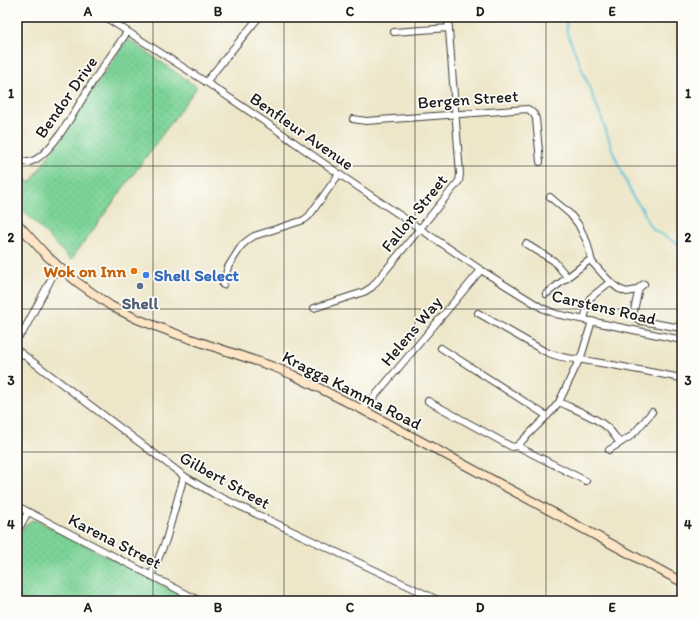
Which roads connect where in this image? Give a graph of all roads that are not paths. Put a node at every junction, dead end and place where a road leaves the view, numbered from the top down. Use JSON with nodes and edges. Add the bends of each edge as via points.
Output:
{"nodes":[{"id":1,"x":105,"y":17,"type":"edge"},
{"id":2,"x":259,"y":17,"type":"edge"},
{"id":3,"x":448,"y":17,"type":"edge"},
{"id":4,"x":449,"y":28,"type":"junction"},
{"id":5,"x":127,"y":32,"type":"junction"},
{"id":6,"x":394,"y":32,"type":"dead end"},
{"id":7,"x":206,"y":82,"type":"junction"},
{"id":8,"x":456,"y":114,"type":"junction"},
{"id":9,"x":353,"y":118,"type":"dead end"},
{"id":10,"x":17,"y":160,"type":"edge"},
{"id":11,"x":540,"y":162,"type":"dead end"},
{"id":12,"x":339,"y":174,"type":"junction"},
{"id":13,"x":550,"y":197,"type":"dead end"},
{"id":14,"x":17,"y":223,"type":"edge"},
{"id":15,"x":420,"y":228,"type":"junction"},
{"id":16,"x":526,"y":244,"type":"dead end"},
{"id":17,"x":591,"y":259,"type":"junction"},
{"id":18,"x":58,"y":266,"type":"junction"},
{"id":19,"x":481,"y":270,"type":"junction"},
{"id":20,"x":568,"y":278,"type":"junction"},
{"id":21,"x":610,"y":282,"type":"junction"},
{"id":22,"x":644,"y":284,"type":"dead end"},
{"id":23,"x":223,"y":285,"type":"dead end"},
{"id":24,"x":639,"y":288,"type":"junction"},
{"id":25,"x":546,"y":294,"type":"dead end"},
{"id":26,"x":314,"y":308,"type":"dead end"},
{"id":27,"x":478,"y":313,"type":"dead end"},
{"id":28,"x":584,"y":320,"type":"junction"},
{"id":29,"x":592,"y":321,"type":"junction"},
{"id":30,"x":682,"y":328,"type":"edge"},
{"id":31,"x":17,"y":338,"type":"edge"},
{"id":32,"x":682,"y":340,"type":"edge"},
{"id":33,"x":441,"y":348,"type":"dead end"},
{"id":34,"x":17,"y":350,"type":"edge"},
{"id":35,"x":580,"y":359,"type":"junction"},
{"id":36,"x":681,"y":378,"type":"edge"},
{"id":37,"x":428,"y":401,"type":"dead end"},
{"id":38,"x":559,"y":402,"type":"junction"},
{"id":39,"x":363,"y":410,"type":"junction"},
{"id":40,"x":652,"y":412,"type":"dead end"},
{"id":41,"x":547,"y":416,"type":"junction"},
{"id":42,"x":620,"y":443,"type":"junction"},
{"id":43,"x":517,"y":446,"type":"junction"},
{"id":44,"x":609,"y":450,"type":"dead end"},
{"id":45,"x":184,"y":476,"type":"junction"},
{"id":46,"x":586,"y":481,"type":"dead end"},
{"id":47,"x":17,"y":506,"type":"edge"},
{"id":48,"x":28,"y":512,"type":"junction"},
{"id":49,"x":17,"y":532,"type":"edge"},
{"id":50,"x":151,"y":576,"type":"junction"},
{"id":51,"x":682,"y":582,"type":"edge"},
{"id":52,"x":200,"y":601,"type":"edge"},
{"id":53,"x":440,"y":601,"type":"edge"}],
"edges":[{"from":1,"to":5,"type":"street","name":"Benfleur Avenue"},
{"from":2,"to":7,"type":"street"},
{"from":3,"to":4,"type":"street","name":"Fallon Street"},
{"from":4,"to":6,"type":"street"},
{"from":4,"to":8,"type":"street","name":"Fallon Street"},
{"from":5,"to":7,"type":"street","name":"Benfleur Avenue"},
{"from":5,"to":10,"type":"street","name":"Bendor Drive","via":[[61,133],[37,158],[29,162]]},
{"from":7,"to":12,"type":"street","name":"Benfleur Avenue"},
{"from":8,"to":9,"type":"street","name":"Bergen Street","via":[[366,121]]},
{"from":8,"to":11,"type":"street","name":"Bergen Street","via":[[525,108],[530,110],[536,119]]},
{"from":8,"to":15,"type":"street","name":"Fallon Street","via":[[460,178]]},
{"from":12,"to":15,"type":"street","name":"Benfleur Avenue"},
{"from":12,"to":23,"type":"street","via":[[304,220],[254,236],[244,242],[228,267]]},
{"from":13,"to":17,"type":"street","via":[[578,224],[587,242]]},
{"from":14,"to":18,"type":"main road","name":"Kragga Kamma Road"},
{"from":15,"to":19,"type":"street","name":"Benfleur Avenue"},
{"from":15,"to":26,"type":"street","name":"Fallon Street","via":[[368,290]]},
{"from":16,"to":20,"type":"street","via":[[554,261]]},
{"from":17,"to":20,"type":"street"},
{"from":17,"to":21,"type":"street"},
{"from":18,"to":31,"type":"street","via":[[23,332]]},
{"from":18,"to":39,"type":"main road","name":"Kragga Kamma Road","via":[[111,306],[137,319],[274,367]]},
{"from":19,"to":28,"type":"street","name":"Carstens Road","via":[[550,312]]},
{"from":19,"to":39,"type":"street","name":"Helens Way"},
{"from":20,"to":25,"type":"street"},
{"from":21,"to":24,"type":"street","via":[[624,292],[633,292]]},
{"from":21,"to":28,"type":"street","via":[[590,298]]},
{"from":22,"to":24,"type":"street"},
{"from":24,"to":30,"type":"street","via":[[633,315],[636,318]]},
{"from":27,"to":35,"type":"street","via":[[552,355]]},
{"from":28,"to":29,"type":"street","name":"Carstens Road"},
{"from":29,"to":32,"type":"street","name":"Carstens Road"},
{"from":29,"to":35,"type":"street"},
{"from":33,"to":41,"type":"street"},
{"from":34,"to":45,"type":"street","name":"Gilbert Street"},
{"from":35,"to":36,"type":"street"},
{"from":35,"to":38,"type":"street"},
{"from":37,"to":43,"type":"street","via":[[512,447]]},
{"from":38,"to":41,"type":"street"},
{"from":38,"to":42,"type":"street","via":[[599,422],[609,429]]},
{"from":39,"to":51,"type":"main road","name":"Kragga Kamma Road"},
{"from":40,"to":42,"type":"street","via":[[631,436]]},
{"from":41,"to":43,"type":"street"},
{"from":42,"to":44,"type":"street"},
{"from":43,"to":46,"type":"street"},
{"from":45,"to":50,"type":"street","via":[[166,540]]},
{"from":45,"to":53,"type":"street","name":"Gilbert Street","via":[[214,494]]},
{"from":47,"to":48,"type":"street","name":"Karena Street"},
{"from":48,"to":49,"type":"street"},
{"from":48,"to":50,"type":"street","name":"Karena Street"},
{"from":50,"to":52,"type":"street","name":"Karena Street"}]}
